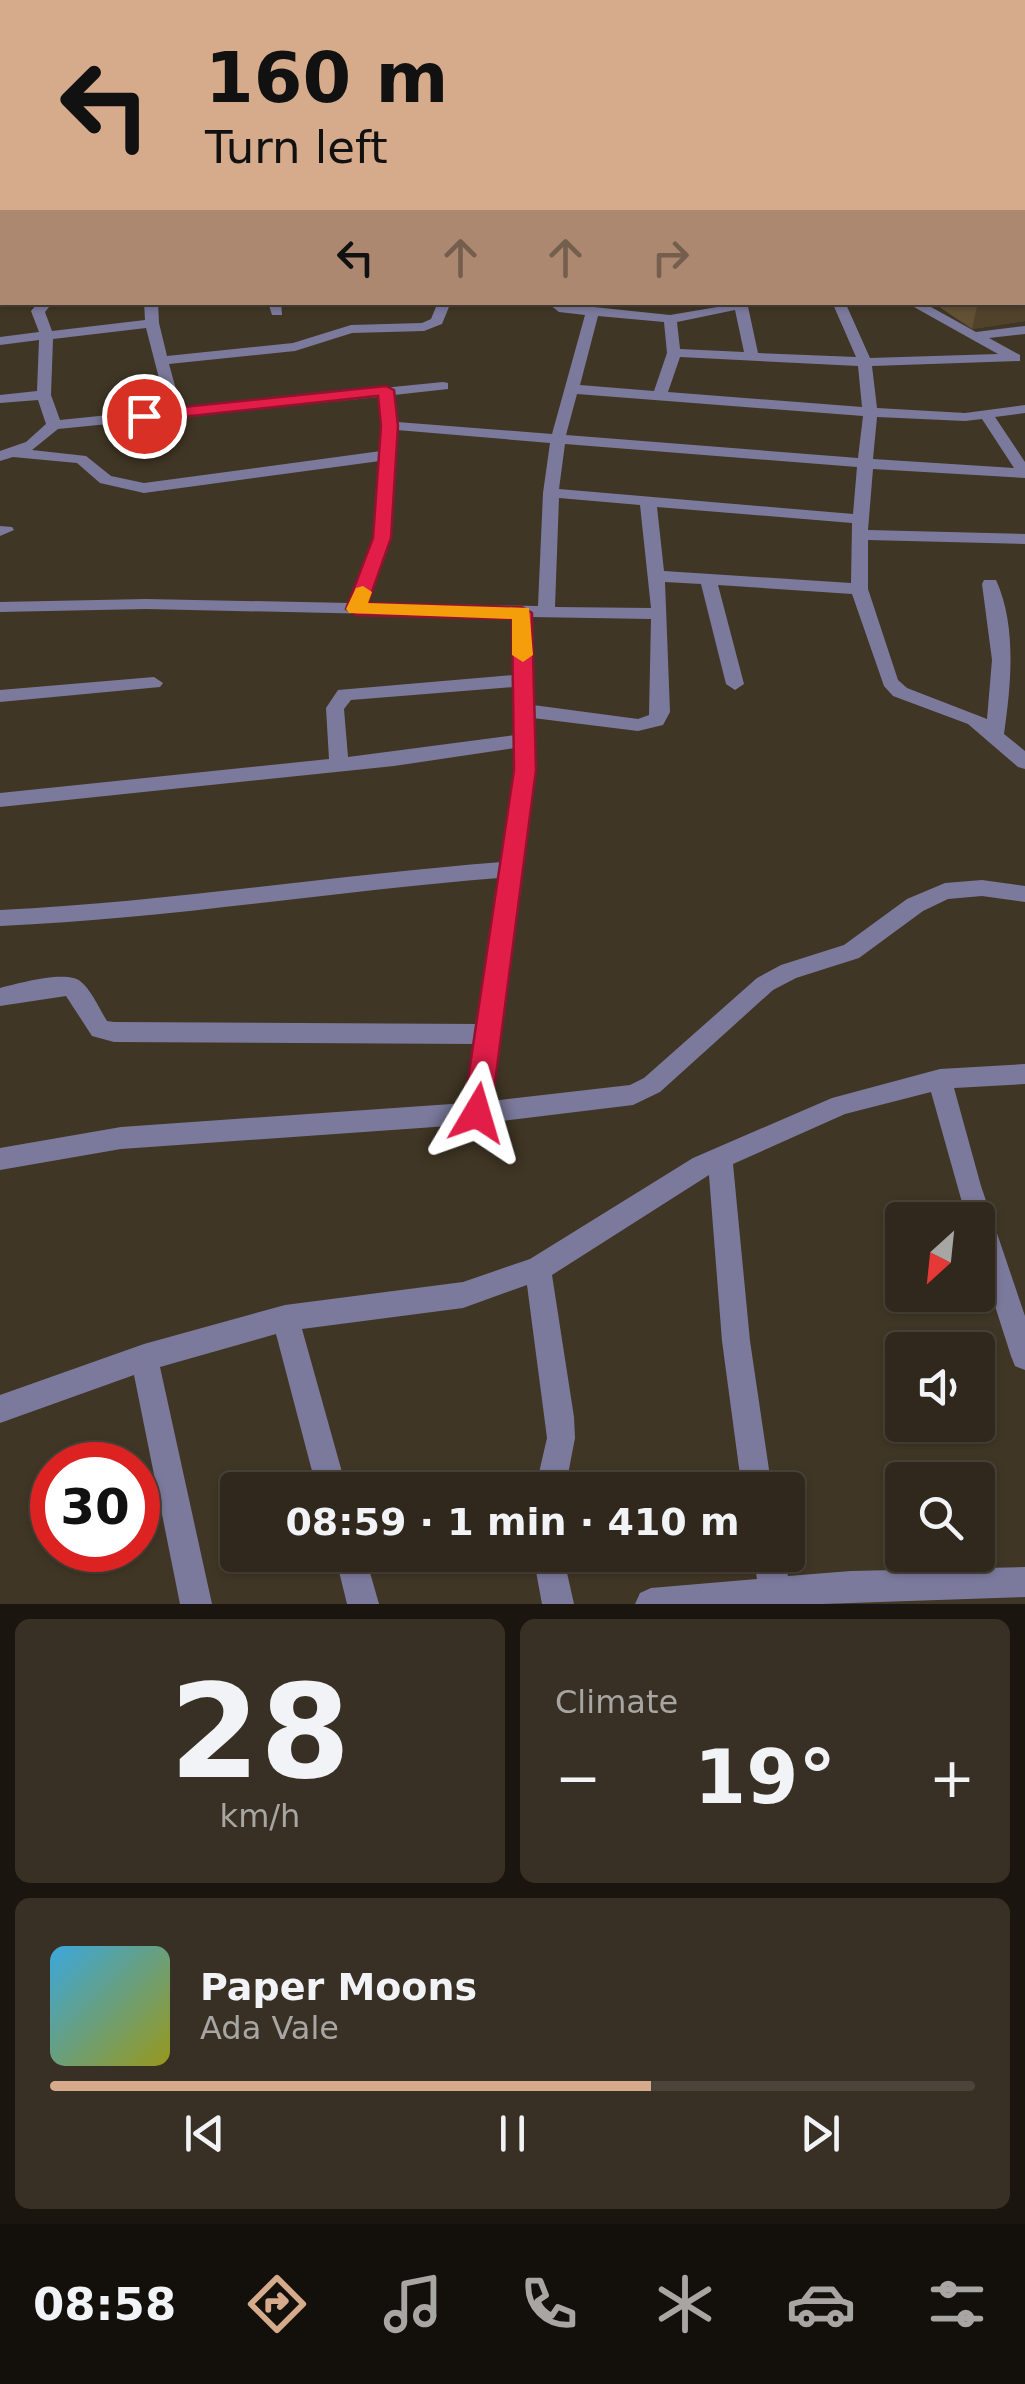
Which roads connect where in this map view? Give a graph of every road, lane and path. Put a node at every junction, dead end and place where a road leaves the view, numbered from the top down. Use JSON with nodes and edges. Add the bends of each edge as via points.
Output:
{"nodes":[{"id":1,"x":44,"y":305,"type":"edge"},
{"id":2,"x":151,"y":305,"type":"edge"},
{"id":3,"x":444,"y":305,"type":"edge"},
{"id":4,"x":554,"y":305,"type":"edge"},
{"id":5,"x":735,"y":305,"type":"edge"},
{"id":6,"x":740,"y":305,"type":"edge"},
{"id":7,"x":839,"y":305,"type":"edge"},
{"id":8,"x":916,"y":305,"type":"edge"},
{"id":9,"x":593,"y":311,"type":"junction"},
{"id":10,"x":670,"y":319,"type":"junction"},
{"id":11,"x":152,"y":324,"type":"junction"},
{"id":12,"x":1025,"y":330,"type":"edge"},
{"id":13,"x":46,"y":334,"type":"junction"},
{"id":14,"x":972,"y":336,"type":"junction"},
{"id":15,"x":0,"y":341,"type":"edge"},
{"id":16,"x":674,"y":353,"type":"junction"},
{"id":17,"x":752,"y":357,"type":"junction"},
{"id":18,"x":161,"y":361,"type":"junction"},
{"id":19,"x":1020,"y":361,"type":"edge"},
{"id":20,"x":864,"y":362,"type":"junction"},
{"id":21,"x":443,"y":386,"type":"dead end"},
{"id":22,"x":571,"y":389,"type":"junction"},
{"id":23,"x":386,"y":390,"type":"junction"},
{"id":24,"x":44,"y":395,"type":"junction"},
{"id":25,"x":660,"y":396,"type":"junction"},
{"id":26,"x":0,"y":399,"type":"edge"},
{"id":27,"x":1025,"y":409,"type":"edge"},
{"id":28,"x":175,"y":414,"type":"junction"},
{"id":29,"x":870,"y":414,"type":"junction"},
{"id":30,"x":988,"y":416,"type":"junction"},
{"id":31,"x":54,"y":425,"type":"junction"},
{"id":32,"x":390,"y":426,"type":"junction"},
{"id":33,"x":558,"y":438,"type":"junction"},
{"id":34,"x":8,"y":454,"type":"edge"},
{"id":35,"x":388,"y":455,"type":"junction"},
{"id":36,"x":865,"y":464,"type":"junction"},
{"id":37,"x":1025,"y":473,"type":"edge"},
{"id":38,"x":551,"y":493,"type":"junction"},
{"id":39,"x":648,"y":501,"type":"junction"},
{"id":40,"x":860,"y":528,"type":"junction"},
{"id":41,"x":1025,"y":539,"type":"edge"},
{"id":42,"x":656,"y":576,"type":"junction"},
{"id":43,"x":708,"y":579,"type":"junction"},
{"id":44,"x":990,"y":584,"type":"dead end"},
{"id":45,"x":859,"y":589,"type":"junction"},
{"id":46,"x":0,"y":608,"type":"edge"},
{"id":47,"x":356,"y":609,"type":"junction"},
{"id":48,"x":546,"y":612,"type":"junction"},
{"id":49,"x":522,"y":613,"type":"junction"},
{"id":50,"x":660,"y":614,"type":"junction"},
{"id":51,"x":1004,"y":674,"type":"junction"},
{"id":52,"x":1025,"y":676,"type":"edge"},
{"id":53,"x":523,"y":680,"type":"junction"},
{"id":54,"x":154,"y":683,"type":"dead end"},
{"id":55,"x":735,"y":684,"type":"dead end"},
{"id":56,"x":0,"y":696,"type":"edge"},
{"id":57,"x":524,"y":710,"type":"junction"},
{"id":58,"x":994,"y":737,"type":"junction"},
{"id":59,"x":524,"y":740,"type":"junction"},
{"id":60,"x":1025,"y":762,"type":"edge"},
{"id":61,"x":339,"y":765,"type":"junction"},
{"id":62,"x":0,"y":800,"type":"edge"},
{"id":63,"x":514,"y":869,"type":"junction"},
{"id":64,"x":1024,"y":896,"type":"edge"},
{"id":65,"x":0,"y":918,"type":"edge"},
{"id":66,"x":0,"y":997,"type":"edge"},
{"id":67,"x":487,"y":1034,"type":"junction"},
{"id":68,"x":1025,"y":1074,"type":"edge"},
{"id":69,"x":940,"y":1078,"type":"junction"},
{"id":70,"x":477,"y":1113,"type":"junction"},
{"id":71,"x":720,"y":1158,"type":"junction"},
{"id":72,"x":0,"y":1159,"type":"edge"},
{"id":73,"x":538,"y":1269,"type":"junction"},
{"id":74,"x":285,"y":1318,"type":"junction"},
{"id":75,"x":1024,"y":1344,"type":"edge"},
{"id":76,"x":144,"y":1358,"type":"junction"},
{"id":77,"x":0,"y":1409,"type":"edge"},
{"id":78,"x":327,"y":1472,"type":"edge"},
{"id":79,"x":553,"y":1472,"type":"edge"},
{"id":80,"x":754,"y":1472,"type":"edge"},
{"id":81,"x":355,"y":1572,"type":"edge"},
{"id":82,"x":551,"y":1572,"type":"edge"},
{"id":83,"x":771,"y":1572,"type":"edge"},
{"id":84,"x":1025,"y":1582,"type":"edge"},
{"id":85,"x":775,"y":1590,"type":"junction"},
{"id":86,"x":853,"y":1595,"type":"edge"},
{"id":87,"x":196,"y":1604,"type":"edge"},
{"id":88,"x":363,"y":1604,"type":"edge"},
{"id":89,"x":558,"y":1604,"type":"edge"},
{"id":90,"x":651,"y":1604,"type":"edge"}],
"edges":[{"from":1,"to":13,"type":"street","via":[[38,319]]},
{"from":2,"to":11,"type":"street"},
{"from":3,"to":18,"type":"street","via":[[437,322],[424,327],[352,328],[295,347]]},
{"from":4,"to":9,"type":"street"},
{"from":5,"to":10,"type":"street"},
{"from":6,"to":17,"type":"street"},
{"from":7,"to":20,"type":"street"},
{"from":8,"to":14,"type":"street"},
{"from":9,"to":10,"type":"street"},
{"from":9,"to":22,"type":"street"},
{"from":10,"to":16,"type":"street"},
{"from":11,"to":13,"type":"street"},
{"from":11,"to":18,"type":"street"},
{"from":12,"to":14,"type":"street"},
{"from":13,"to":15,"type":"street"},
{"from":13,"to":24,"type":"street"},
{"from":14,"to":19,"type":"street"},
{"from":16,"to":17,"type":"street"},
{"from":16,"to":25,"type":"street"},
{"from":17,"to":20,"type":"street"},
{"from":18,"to":28,"type":"street"},
{"from":19,"to":20,"type":"street"},
{"from":20,"to":29,"type":"street"},
{"from":21,"to":23,"type":"street"},
{"from":22,"to":25,"type":"street"},
{"from":22,"to":33,"type":"street"},
{"from":23,"to":28,"type":"street"},
{"from":23,"to":32,"type":"street"},
{"from":24,"to":26,"type":"street"},
{"from":24,"to":31,"type":"street"},
{"from":25,"to":29,"type":"street"},
{"from":27,"to":30,"type":"street"},
{"from":28,"to":31,"type":"street"},
{"from":29,"to":30,"type":"street"},
{"from":29,"to":36,"type":"street"},
{"from":30,"to":37,"type":"street"},
{"from":31,"to":34,"type":"street","via":[[31,446]]},
{"from":32,"to":33,"type":"street"},
{"from":32,"to":35,"type":"street"},
{"from":33,"to":36,"type":"street"},
{"from":33,"to":38,"type":"street"},
{"from":34,"to":35,"type":"street","via":[[80,459],[106,480],[144,488]]},
{"from":35,"to":47,"type":"street","via":[[380,549]]},
{"from":36,"to":37,"type":"street"},
{"from":36,"to":40,"type":"street"},
{"from":38,"to":39,"type":"street"},
{"from":38,"to":48,"type":"street"},
{"from":39,"to":40,"type":"street"},
{"from":39,"to":42,"type":"street"},
{"from":40,"to":41,"type":"street"},
{"from":40,"to":45,"type":"street"},
{"from":42,"to":43,"type":"street"},
{"from":42,"to":50,"type":"street"},
{"from":43,"to":45,"type":"street"},
{"from":43,"to":55,"type":"street"},
{"from":44,"to":51,"type":"street"},
{"from":45,"to":58,"type":"street","via":[[895,688],[975,719]]},
{"from":46,"to":47,"type":"street"},
{"from":47,"to":49,"type":"street"},
{"from":48,"to":49,"type":"street"},
{"from":48,"to":50,"type":"street"},
{"from":49,"to":53,"type":"street"},
{"from":50,"to":57,"type":"street","via":[[664,694],[656,720],[638,726]]},
{"from":51,"to":52,"type":"street"},
{"from":51,"to":58,"type":"street"},
{"from":53,"to":57,"type":"street"},
{"from":53,"to":61,"type":"street","via":[[345,694],[335,708]]},
{"from":54,"to":56,"type":"street"},
{"from":57,"to":59,"type":"street"},
{"from":58,"to":60,"type":"street"},
{"from":59,"to":61,"type":"street"},
{"from":59,"to":63,"type":"street"},
{"from":61,"to":62,"type":"street"},
{"from":63,"to":65,"type":"street"},
{"from":63,"to":67,"type":"street"},
{"from":64,"to":70,"type":"street","via":[[982,888],[945,891],[915,905],[852,952],[766,984],[633,1096]]},
{"from":66,"to":67,"type":"street","via":[[66,985],[100,1029],[114,1032]]},
{"from":67,"to":70,"type":"street"},
{"from":68,"to":69,"type":"street"},
{"from":69,"to":71,"type":"street","via":[[841,1105]]},
{"from":69,"to":75,"type":"street","via":[[968,1186]]},
{"from":70,"to":72,"type":"street","via":[[122,1138]]},
{"from":71,"to":73,"type":"street"},
{"from":71,"to":80,"type":"street"},
{"from":73,"to":74,"type":"street","via":[[463,1295]]},
{"from":73,"to":79,"type":"street","via":[[561,1428]]},
{"from":74,"to":76,"type":"street"},
{"from":74,"to":78,"type":"street"},
{"from":76,"to":77,"type":"street"},
{"from":76,"to":87,"type":"street"},
{"from":81,"to":88,"type":"street"},
{"from":82,"to":89,"type":"street"},
{"from":83,"to":85,"type":"street"},
{"from":84,"to":86,"type":"street"},
{"from":85,"to":86,"type":"street"},
{"from":85,"to":90,"type":"street"}]}
